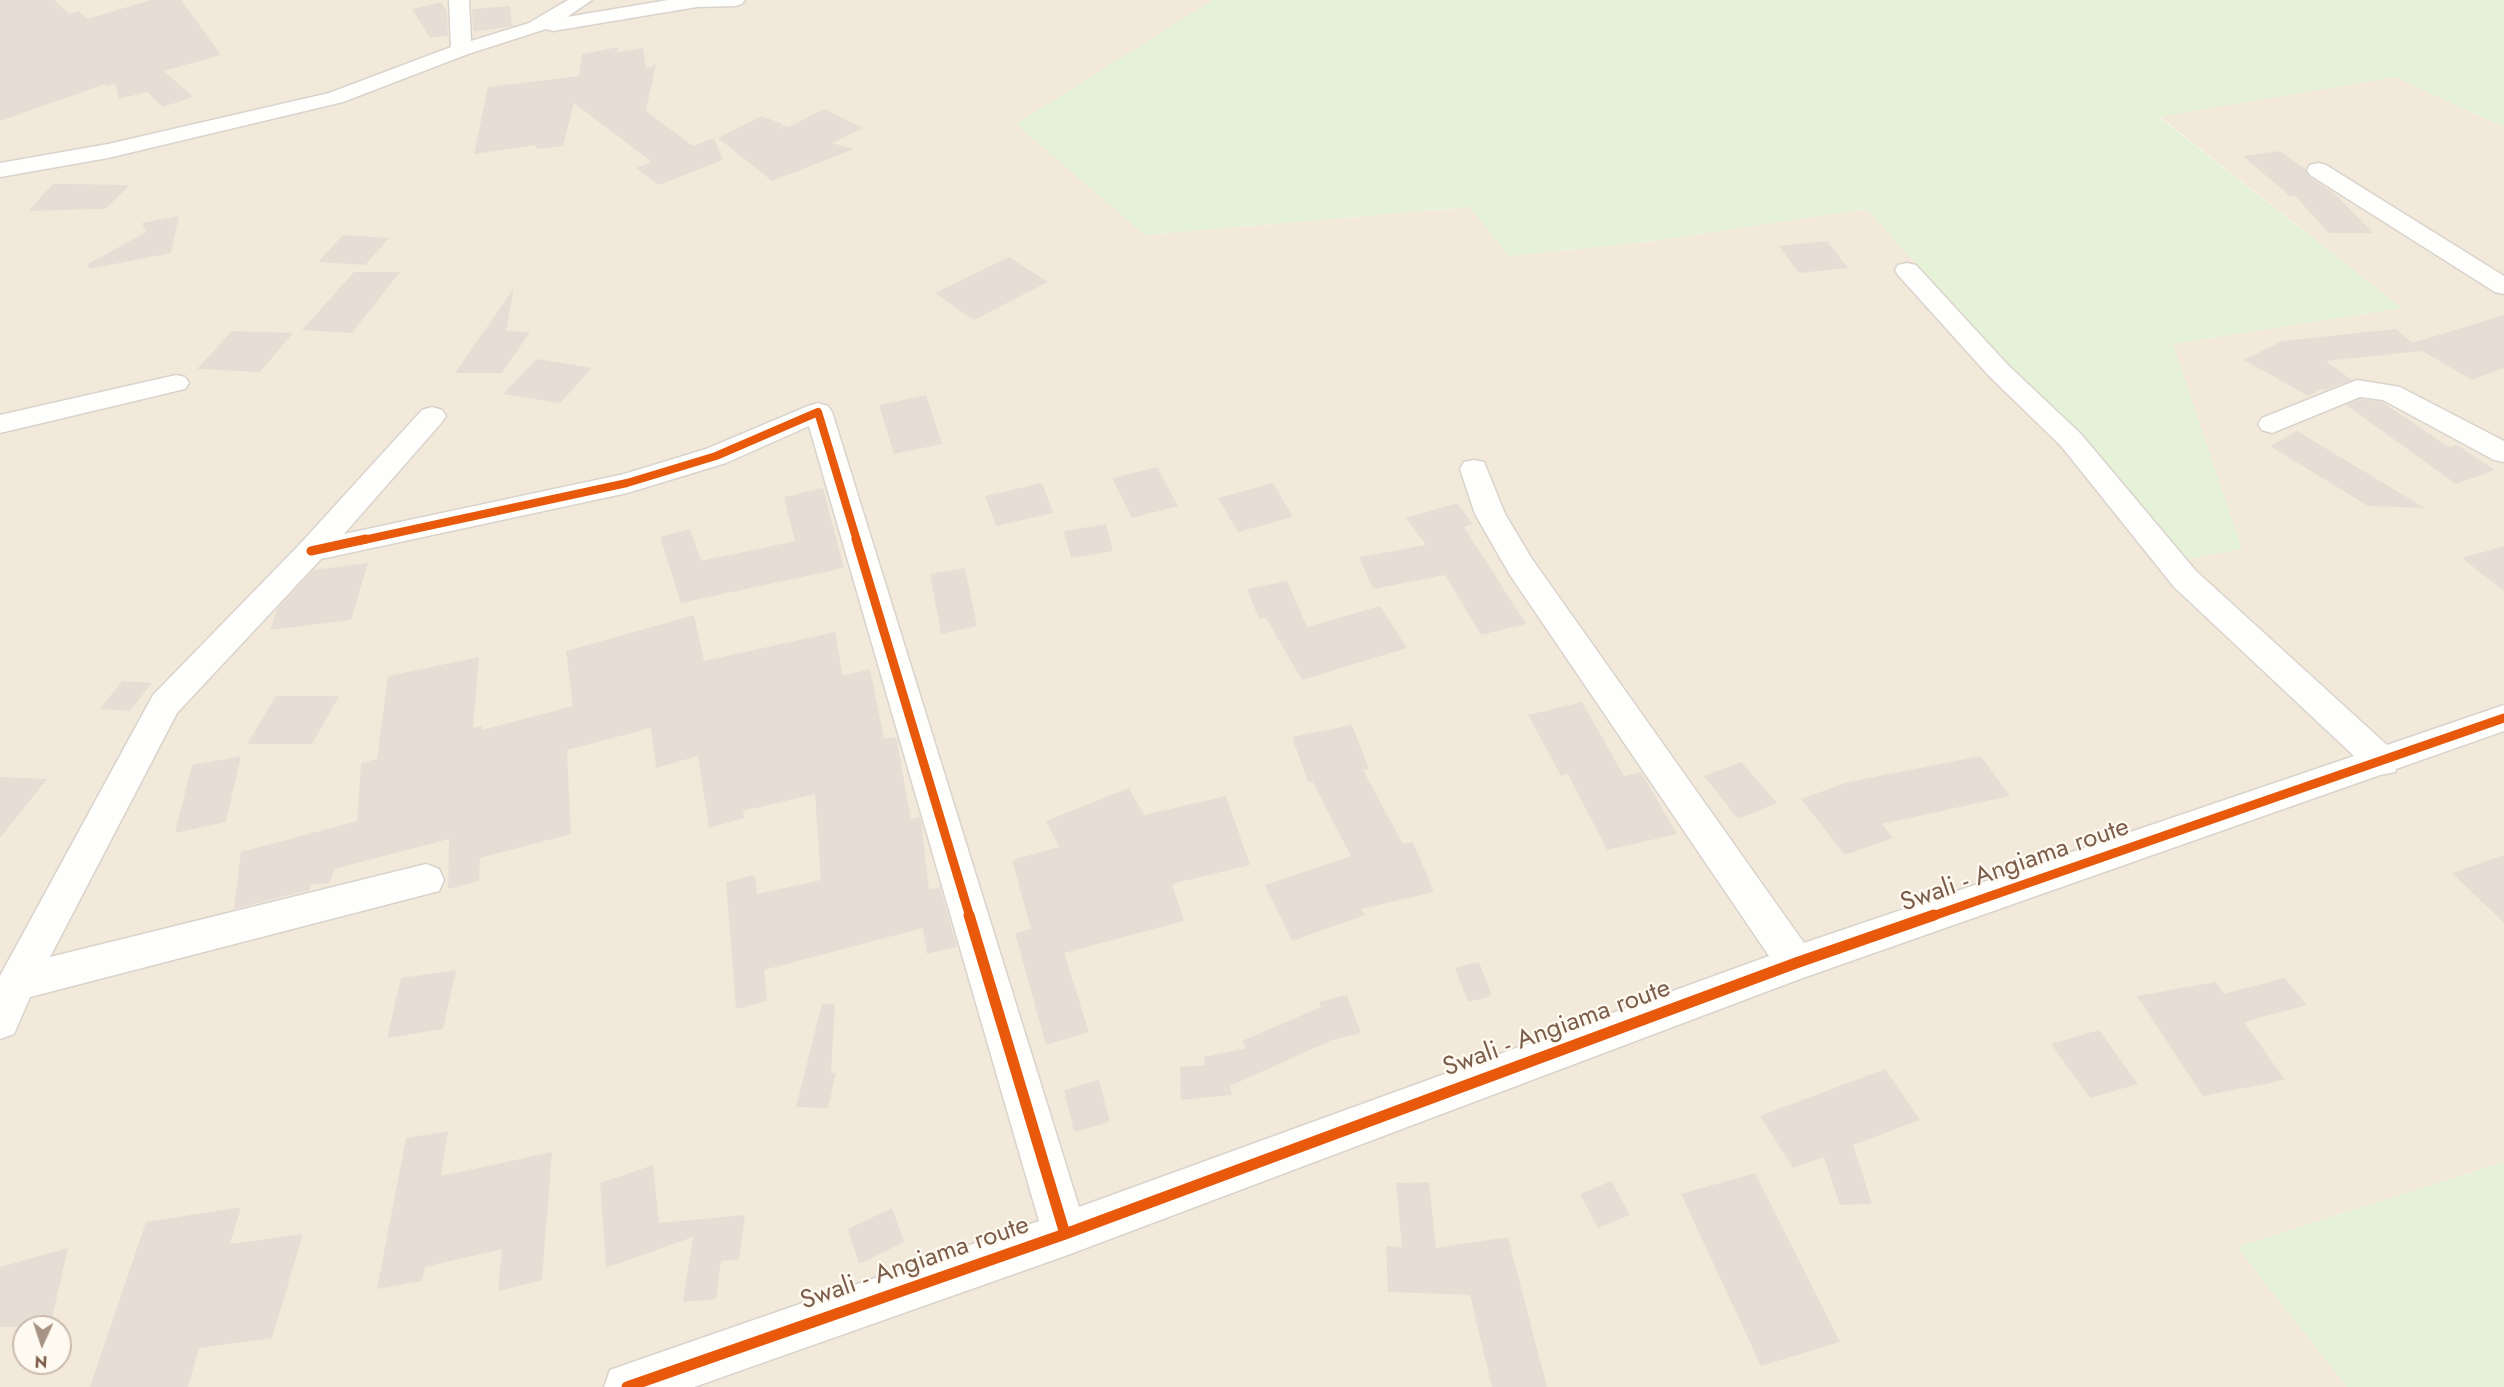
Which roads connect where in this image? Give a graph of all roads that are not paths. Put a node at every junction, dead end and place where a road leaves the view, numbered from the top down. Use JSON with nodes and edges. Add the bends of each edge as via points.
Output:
{"nodes":[{"id":1,"x":459,"y":0,"type":"edge"},
{"id":2,"x":582,"y":0,"type":"edge"},
{"id":3,"x":735,"y":0,"type":"edge"},
{"id":4,"x":536,"y":27,"type":"junction"},
{"id":5,"x":461,"y":50,"type":"junction"},
{"id":6,"x":0,"y":170,"type":"edge"},
{"id":7,"x":2318,"y":170,"type":"dead end"},
{"id":8,"x":1907,"y":270,"type":"dead end"},
{"id":9,"x":2504,"y":287,"type":"edge"},
{"id":10,"x":176,"y":383,"type":"dead end"},
{"id":11,"x":432,"y":416,"type":"dead end"},
{"id":12,"x":0,"y":424,"type":"edge"},
{"id":13,"x":2272,"y":424,"type":"dead end"},
{"id":14,"x":2504,"y":453,"type":"edge"},
{"id":15,"x":1474,"y":469,"type":"dead end"},
{"id":16,"x":311,"y":550,"type":"junction"},
{"id":17,"x":2504,"y":718,"type":"edge"},
{"id":18,"x":2383,"y":762,"type":"junction"},
{"id":19,"x":426,"y":880,"type":"dead end"},
{"id":20,"x":1796,"y":963,"type":"junction"},
{"id":21,"x":16,"y":983,"type":"junction"},
{"id":22,"x":0,"y":1021,"type":"edge"},
{"id":23,"x":1065,"y":1234,"type":"junction"},
{"id":24,"x":627,"y":1387,"type":"edge"}],
"edges":[{"from":1,"to":5,"type":"street"},
{"from":2,"to":4,"type":"street"},
{"from":3,"to":4,"type":"street","via":[[697,1]]},
{"from":4,"to":5,"type":"street"},
{"from":5,"to":6,"type":"street","via":[[336,98],[108,151]]},
{"from":7,"to":9,"type":"street"},
{"from":8,"to":18,"type":"street","via":[[1998,370],[2071,440],[2185,579]]},
{"from":10,"to":12,"type":"street"},
{"from":11,"to":16,"type":"street"},
{"from":13,"to":14,"type":"street","via":[[2357,388],[2390,393]]},
{"from":15,"to":20,"type":"street","via":[[1490,514],[1521,567]]},
{"from":16,"to":21,"type":"street","via":[[165,704]]},
{"from":16,"to":23,"type":"street","via":[[627,483],[716,456],[818,412]]},
{"from":17,"to":18,"type":"street","name":"Swali - Angiama route"},
{"from":18,"to":20,"type":"street","name":"Swali - Angiama route"},
{"from":19,"to":21,"type":"street"},
{"from":20,"to":23,"type":"street","name":"Swali - Angiama route"},
{"from":21,"to":22,"type":"street"},
{"from":23,"to":24,"type":"street","name":"Swali - Angiama route"}]}
